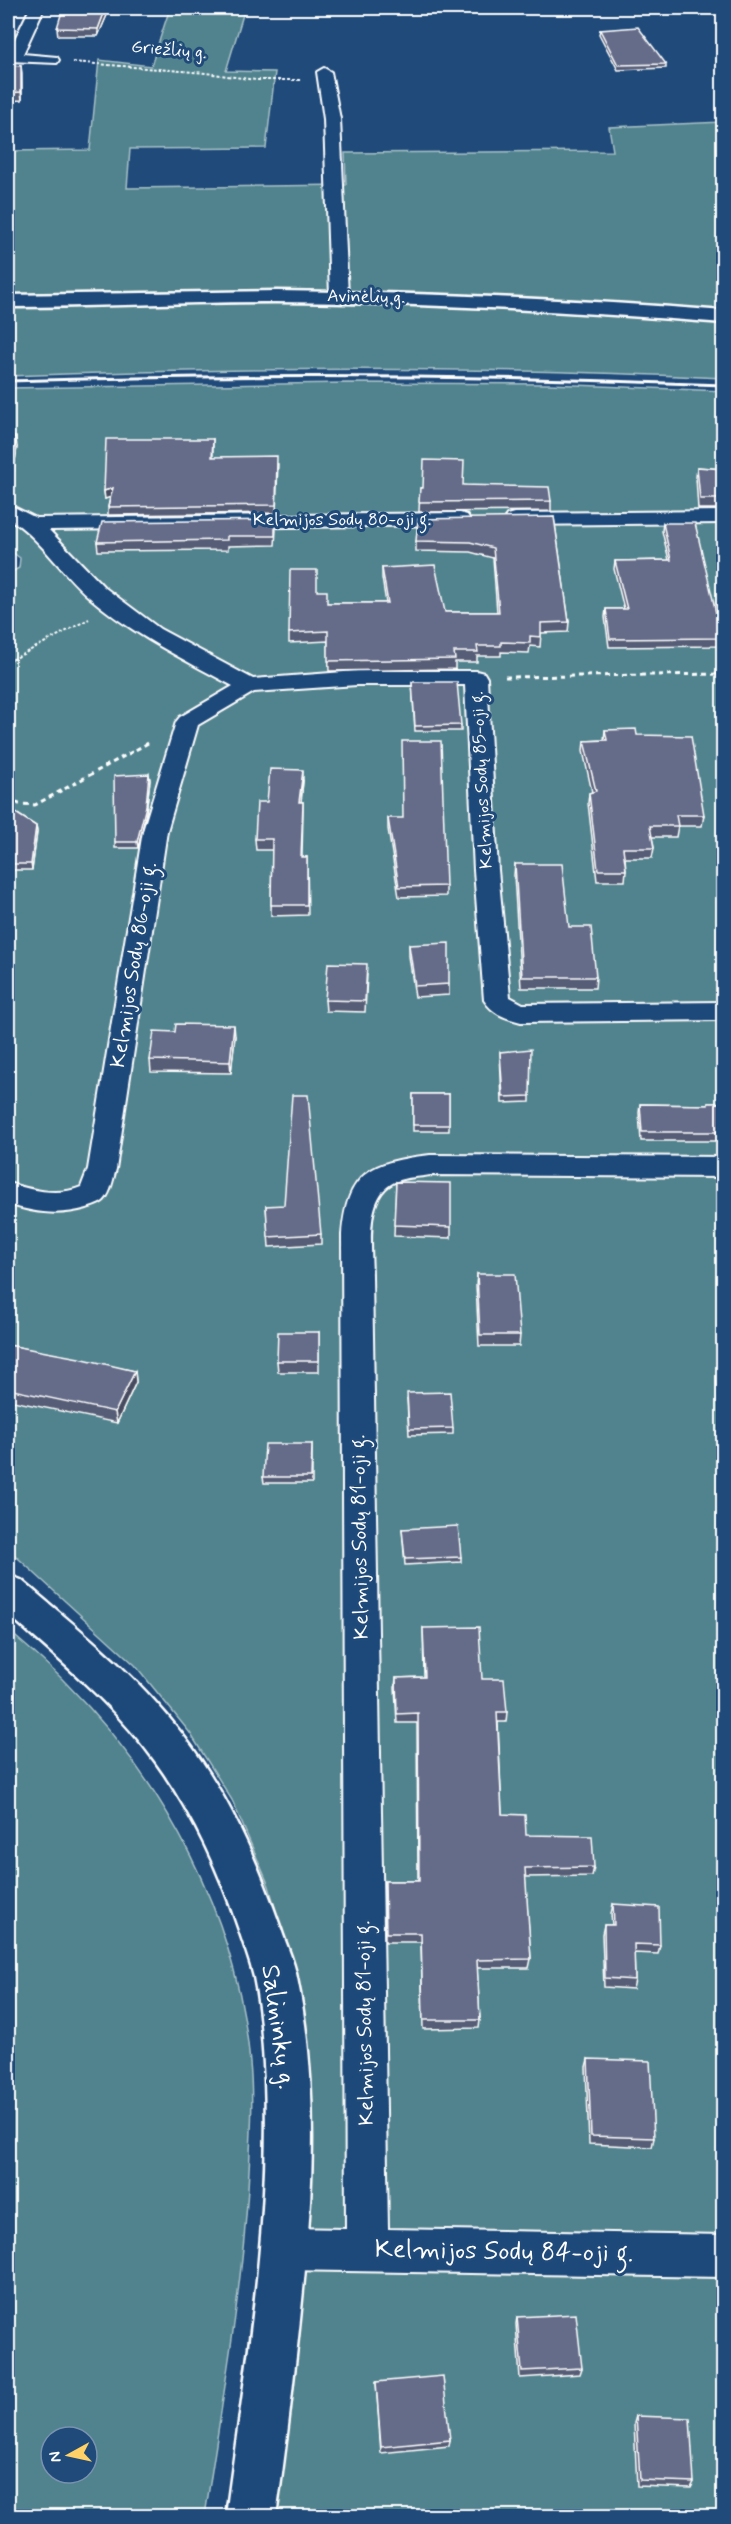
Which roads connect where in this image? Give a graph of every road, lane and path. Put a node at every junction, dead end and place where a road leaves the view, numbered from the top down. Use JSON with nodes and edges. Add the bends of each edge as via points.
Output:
{"nodes":[{"id":1,"x":38,"y":8,"type":"edge"},
{"id":2,"x":11,"y":57,"type":"edge"},
{"id":3,"x":52,"y":60,"type":"joint"},
{"id":4,"x":325,"y":76,"type":"joint"},
{"id":5,"x":339,"y":296,"type":"junction"},
{"id":6,"x":8,"y":301,"type":"edge"},
{"id":7,"x":723,"y":317,"type":"edge"},
{"id":8,"x":8,"y":510,"type":"edge"},
{"id":9,"x":723,"y":517,"type":"edge"},
{"id":10,"x":32,"y":524,"type":"junction"},
{"id":11,"x":115,"y":606,"type":"junction"},
{"id":12,"x":8,"y":662,"type":"edge"},
{"id":13,"x":723,"y":675,"type":"edge"},
{"id":14,"x":476,"y":678,"type":"junction"},
{"id":15,"x":249,"y":686,"type":"junction"},
{"id":16,"x":188,"y":722,"type":"junction"},
{"id":17,"x":8,"y":797,"type":"edge"},
{"id":18,"x":723,"y":1011,"type":"edge"},
{"id":19,"x":723,"y":1167,"type":"edge"},
{"id":20,"x":8,"y":1194,"type":"edge"},
{"id":21,"x":8,"y":1591,"type":"edge"},
{"id":22,"x":284,"y":2248,"type":"junction"},
{"id":23,"x":367,"y":2250,"type":"junction"},
{"id":24,"x":723,"y":2256,"type":"edge"},
{"id":25,"x":251,"y":2517,"type":"edge"}],
"edges":[{"from":1,"to":2,"type":"street"},
{"from":2,"to":3,"type":"street"},
{"from":3,"to":4,"type":"path","name":"Griežlių g.","via":[[255,80]]},
{"from":4,"to":5,"type":"street","via":[[332,119]]},
{"from":5,"to":6,"type":"main road","name":"Avinėlių g."},
{"from":5,"to":7,"type":"main road","name":"Avinėlių g.","via":[[482,300]]},
{"from":8,"to":10,"type":"street"},
{"from":9,"to":10,"type":"street","name":"Kelmijos Sodų 80-oji g."},
{"from":10,"to":11,"type":"street","via":[[96,592]]},
{"from":11,"to":12,"type":"path"},
{"from":11,"to":15,"type":"street","via":[[153,634]]},
{"from":13,"to":14,"type":"path"},
{"from":14,"to":15,"type":"street","name":"Kelmijos Sodų 85-oji g.","via":[[357,678]]},
{"from":14,"to":18,"type":"street","name":"Kelmijos Sodų 85-oji g.","via":[[497,1000],[521,1013]]},
{"from":15,"to":16,"type":"street"},
{"from":16,"to":17,"type":"path","via":[[35,805],[19,804]]},
{"from":16,"to":20,"type":"street","name":"Kelmijos Sodų 86-oji g.","via":[[155,831],[102,1169],[93,1194],[77,1202],[36,1202]]},
{"from":19,"to":23,"type":"street","name":"Kelmijos Sodų 81-oji g.","via":[[430,1165],[383,1176],[367,1187],[360,1202],[357,1277]]},
{"from":21,"to":22,"type":"main road","name":"Salininkų g.","via":[[107,1678],[169,1748],[214,1821],[247,1890],[276,1979],[289,2092]]},
{"from":22,"to":23,"type":"street","name":"Kelmijos Sodų 84-oji g."},
{"from":22,"to":25,"type":"main road","name":"Salininkų g."},
{"from":23,"to":24,"type":"street","name":"Kelmijos Sodų 84-oji g."}]}
